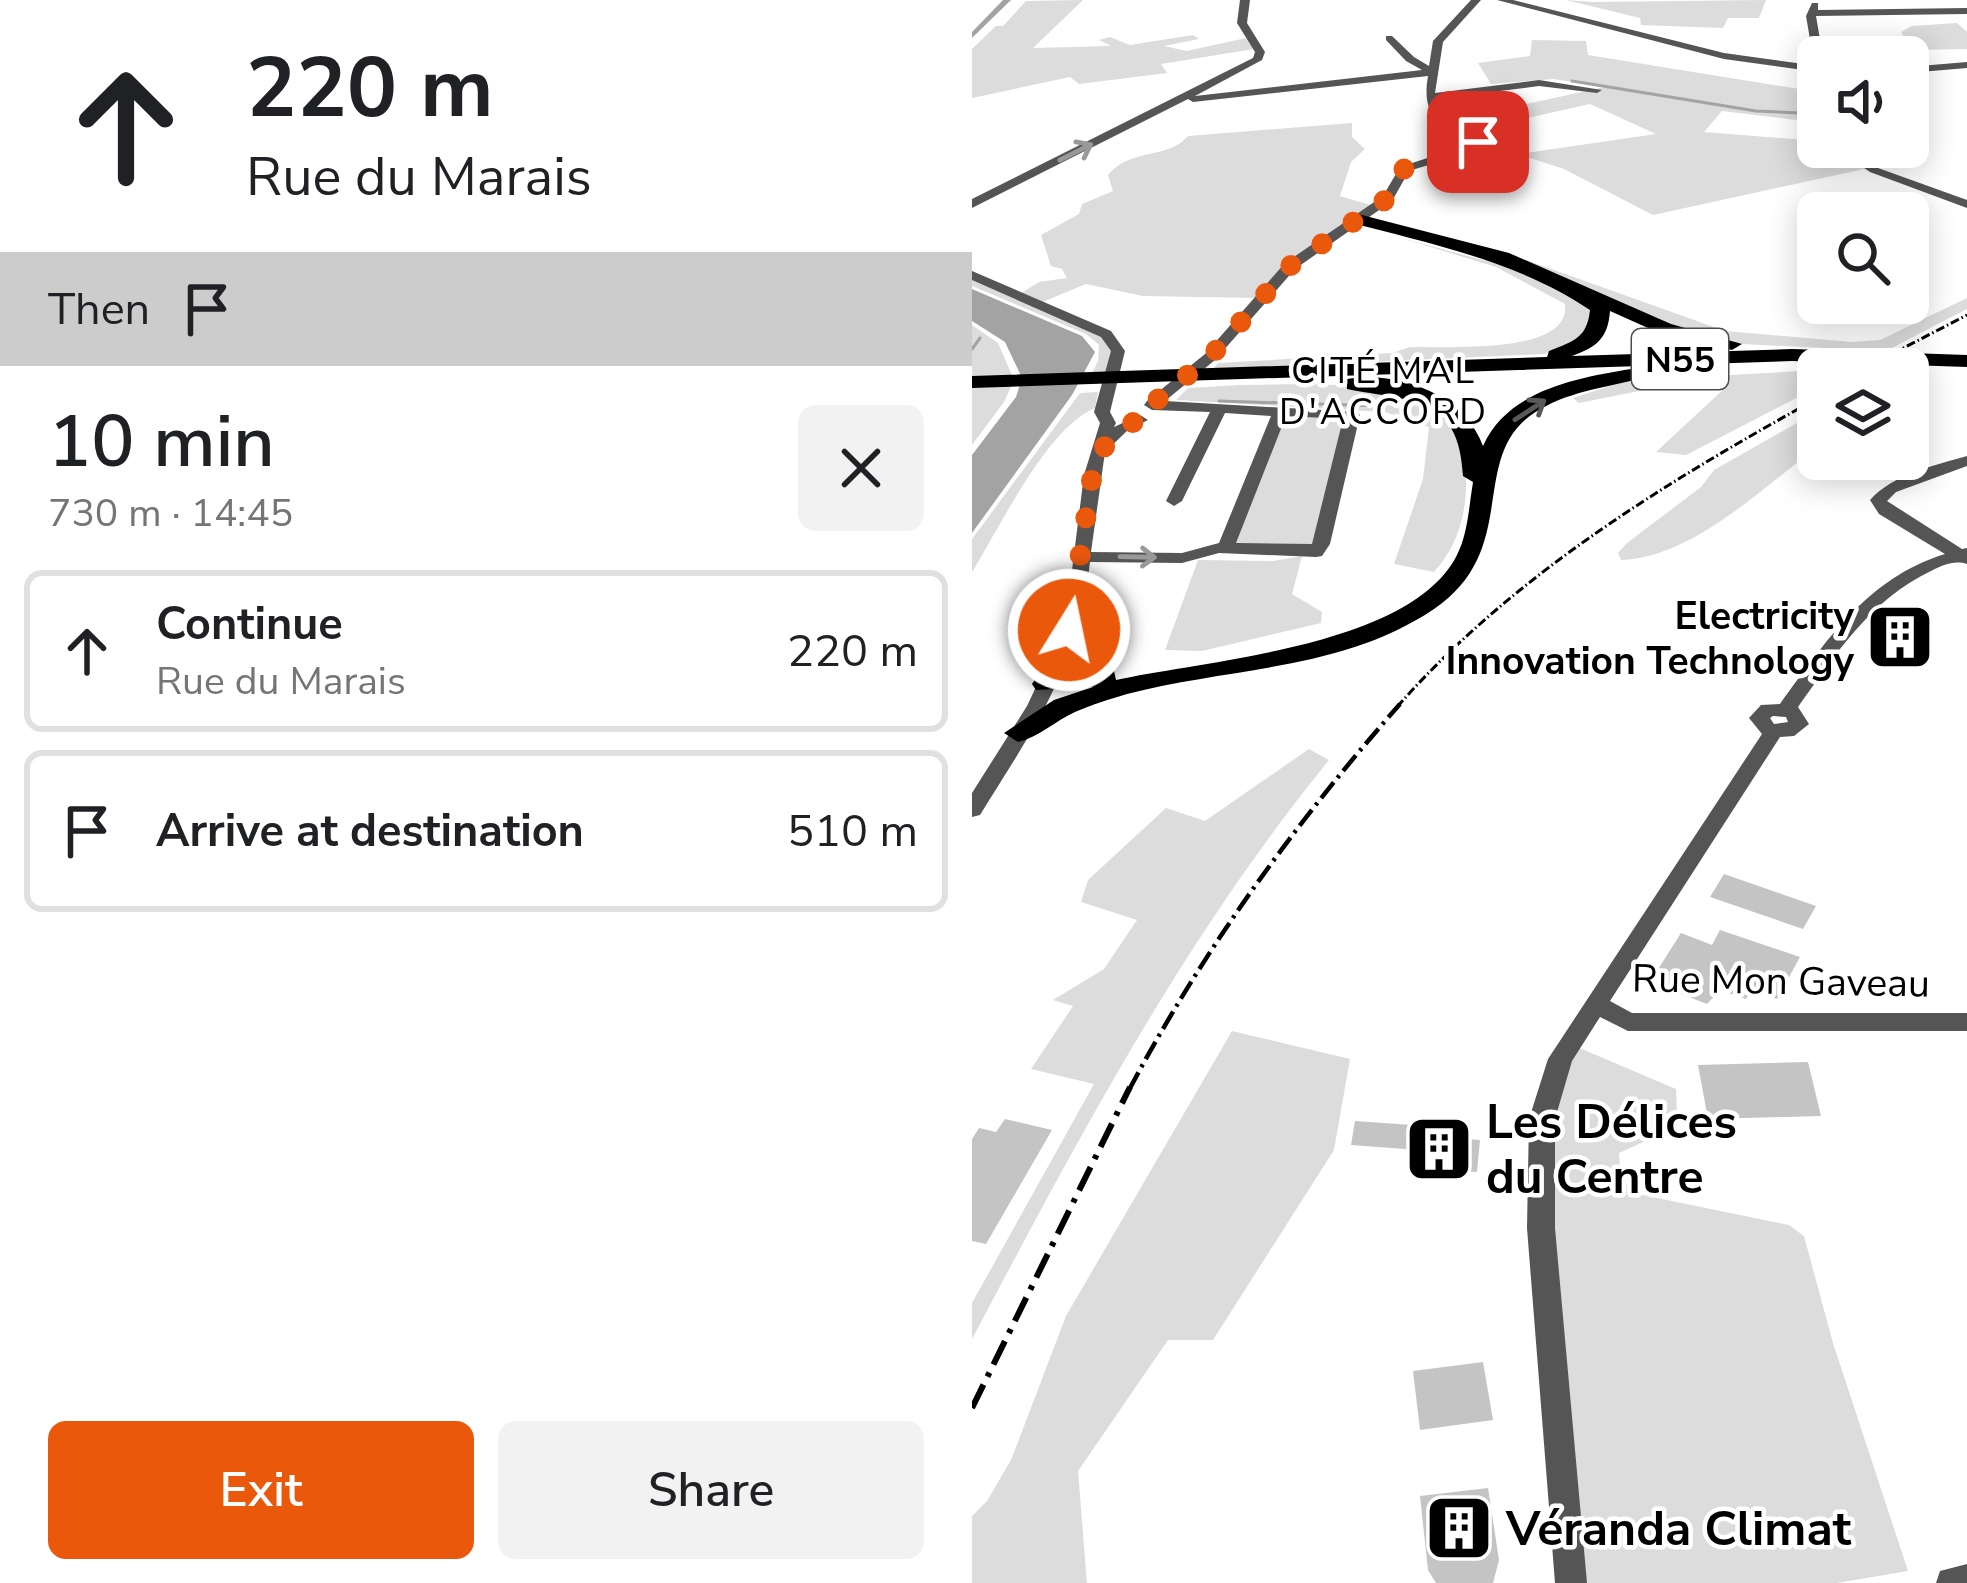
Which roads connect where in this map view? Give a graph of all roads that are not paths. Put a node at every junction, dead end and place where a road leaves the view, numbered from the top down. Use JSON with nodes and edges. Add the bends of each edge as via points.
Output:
{"nodes":[{"id":1,"x":1248,"y":0,"type":"edge"},
{"id":2,"x":1476,"y":0,"type":"edge"},
{"id":3,"x":1502,"y":0,"type":"edge"},
{"id":4,"x":1818,"y":0,"type":"edge"},
{"id":5,"x":1967,"y":11,"type":"edge"},
{"id":6,"x":1811,"y":13,"type":"junction"},
{"id":7,"x":1815,"y":36,"type":"edge"},
{"id":8,"x":1389,"y":38,"type":"dead end"},
{"id":9,"x":1967,"y":65,"type":"edge"},
{"id":10,"x":1797,"y":66,"type":"edge"},
{"id":11,"x":1929,"y":70,"type":"edge"},
{"id":12,"x":1434,"y":72,"type":"junction"},
{"id":13,"x":1929,"y":74,"type":"edge"},
{"id":14,"x":1967,"y":78,"type":"edge"},
{"id":15,"x":1598,"y":90,"type":"dead end"},
{"id":16,"x":1430,"y":97,"type":"junction"},
{"id":17,"x":1183,"y":98,"type":"junction"},
{"id":18,"x":1479,"y":145,"type":"junction"},
{"id":19,"x":1516,"y":152,"type":"dead end"},
{"id":20,"x":1871,"y":168,"type":"edge"},
{"id":21,"x":1967,"y":204,"type":"edge"},
{"id":22,"x":972,"y":205,"type":"edge"},
{"id":23,"x":1348,"y":222,"type":"junction"},
{"id":24,"x":972,"y":275,"type":"edge"},
{"id":25,"x":1797,"y":354,"type":"edge"},
{"id":26,"x":1797,"y":361,"type":"edge"},
{"id":27,"x":1797,"y":362,"type":"edge"},
{"id":28,"x":1929,"y":363,"type":"edge"},
{"id":29,"x":1508,"y":364,"type":"junction"},
{"id":30,"x":1967,"y":365,"type":"edge"},
{"id":31,"x":1679,"y":368,"type":"junction"},
{"id":32,"x":1234,"y":378,"type":"junction"},
{"id":33,"x":1314,"y":379,"type":"junction"},
{"id":34,"x":1111,"y":384,"type":"junction"},
{"id":35,"x":972,"y":386,"type":"edge"},
{"id":36,"x":1176,"y":396,"type":"junction"},
{"id":37,"x":1140,"y":404,"type":"junction"},
{"id":38,"x":1220,"y":407,"type":"junction"},
{"id":39,"x":1104,"y":410,"type":"junction"},
{"id":40,"x":1280,"y":411,"type":"junction"},
{"id":41,"x":1095,"y":457,"type":"junction"},
{"id":42,"x":1967,"y":461,"type":"edge"},
{"id":43,"x":1174,"y":501,"type":"dead end"},
{"id":44,"x":1225,"y":549,"type":"junction"},
{"id":45,"x":1083,"y":556,"type":"junction"},
{"id":46,"x":1965,"y":556,"type":"edge"},
{"id":47,"x":1066,"y":642,"type":"junction"},
{"id":48,"x":1046,"y":684,"type":"junction"},
{"id":49,"x":1098,"y":685,"type":"junction"},
{"id":50,"x":1018,"y":733,"type":"junction"},
{"id":51,"x":972,"y":810,"type":"edge"},
{"id":52,"x":1596,"y":1004,"type":"junction"},
{"id":53,"x":1967,"y":1022,"type":"edge"},
{"id":54,"x":1967,"y":1580,"type":"edge"},
{"id":55,"x":1571,"y":1583,"type":"edge"},
{"id":56,"x":1952,"y":1583,"type":"edge"}],
"edges":[{"from":1,"to":17,"type":"street","via":[[1244,28],[1257,60]]},
{"from":2,"to":12,"type":"street","via":[[1438,41]]},
{"from":3,"to":10,"type":"street","via":[[1724,56]]},
{"from":4,"to":6,"type":"street"},
{"from":5,"to":6,"type":"street"},
{"from":6,"to":7,"type":"street"},
{"from":8,"to":12,"type":"street"},
{"from":9,"to":11,"type":"street"},
{"from":12,"to":16,"type":"street"},
{"from":12,"to":17,"type":"street"},
{"from":13,"to":14,"type":"street"},
{"from":15,"to":16,"type":"street","via":[[1539,82]]},
{"from":16,"to":18,"type":"street","via":[[1432,110]]},
{"from":22,"to":17,"type":"street","one_way":true},
{"from":18,"to":19,"type":"street"},
{"from":18,"to":23,"type":"street","via":[[1412,164],[1388,198]]},
{"from":20,"to":21,"type":"street"},
{"from":23,"to":25,"type":"highway","via":[[1519,263],[1685,334]]},
{"from":23,"to":29,"type":"highway","via":[[1498,260],[1600,308],[1602,324],[1585,344]]},
{"from":23,"to":36,"type":"street","via":[[1270,285]]},
{"from":24,"to":34,"type":"street","via":[[1106,334],[1118,351]]},
{"from":26,"to":29,"type":"highway","number":"N55"},
{"from":27,"to":31,"type":"highway","number":"N55"},
{"from":28,"to":30,"type":"highway","number":"N55"},
{"from":29,"to":32,"type":"highway","number":"N55"},
{"from":31,"to":33,"type":"highway","number":"N55"},
{"from":49,"to":31,"type":"highway","one_way":true,"via":[[1315,649],[1402,617],[1466,563],[1480,529],[1489,460],[1510,423],[1559,393]]},
{"from":32,"to":33,"type":"highway","number":"N55"},
{"from":32,"to":35,"type":"highway","number":"N55"},
{"from":33,"to":49,"type":"highway","via":[[1415,394],[1462,419],[1474,440],[1475,484],[1456,561],[1414,600],[1344,632]]},
{"from":34,"to":37,"type":"street"},
{"from":34,"to":39,"type":"street"},
{"from":36,"to":37,"type":"street"},
{"from":36,"to":38,"type":"street"},
{"from":37,"to":39,"type":"street"},
{"from":37,"to":39,"type":"street","via":[[1117,422]]},
{"from":37,"to":41,"type":"street"},
{"from":38,"to":40,"type":"street"},
{"from":38,"to":43,"type":"street"},
{"from":39,"to":41,"type":"street","via":[[1108,422]]},
{"from":40,"to":44,"type":"street"},
{"from":40,"to":44,"type":"street","via":[[1354,419],[1321,544],[1316,551]]},
{"from":41,"to":45,"type":"street"},
{"from":42,"to":46,"type":"street","via":[[1878,500]]},
{"from":45,"to":44,"type":"street","one_way":true},
{"from":45,"to":47,"type":"street"},
{"from":46,"to":52,"type":"street","name":"Rue Mon Gaveau","via":[[1875,594],[1781,720]]},
{"from":47,"to":48,"type":"street"},
{"from":47,"to":49,"type":"highway"},
{"from":48,"to":49,"type":"highway"},
{"from":48,"to":50,"type":"street"},
{"from":49,"to":50,"type":"highway"},
{"from":50,"to":51,"type":"street"},
{"from":52,"to":53,"type":"street","name":"Rue Mon Gaveau","via":[[1628,1022]]},
{"from":52,"to":55,"type":"street","name":"Rue Mon Gaveau","via":[[1554,1073],[1540,1142]]},
{"from":54,"to":56,"type":"street"}]}
